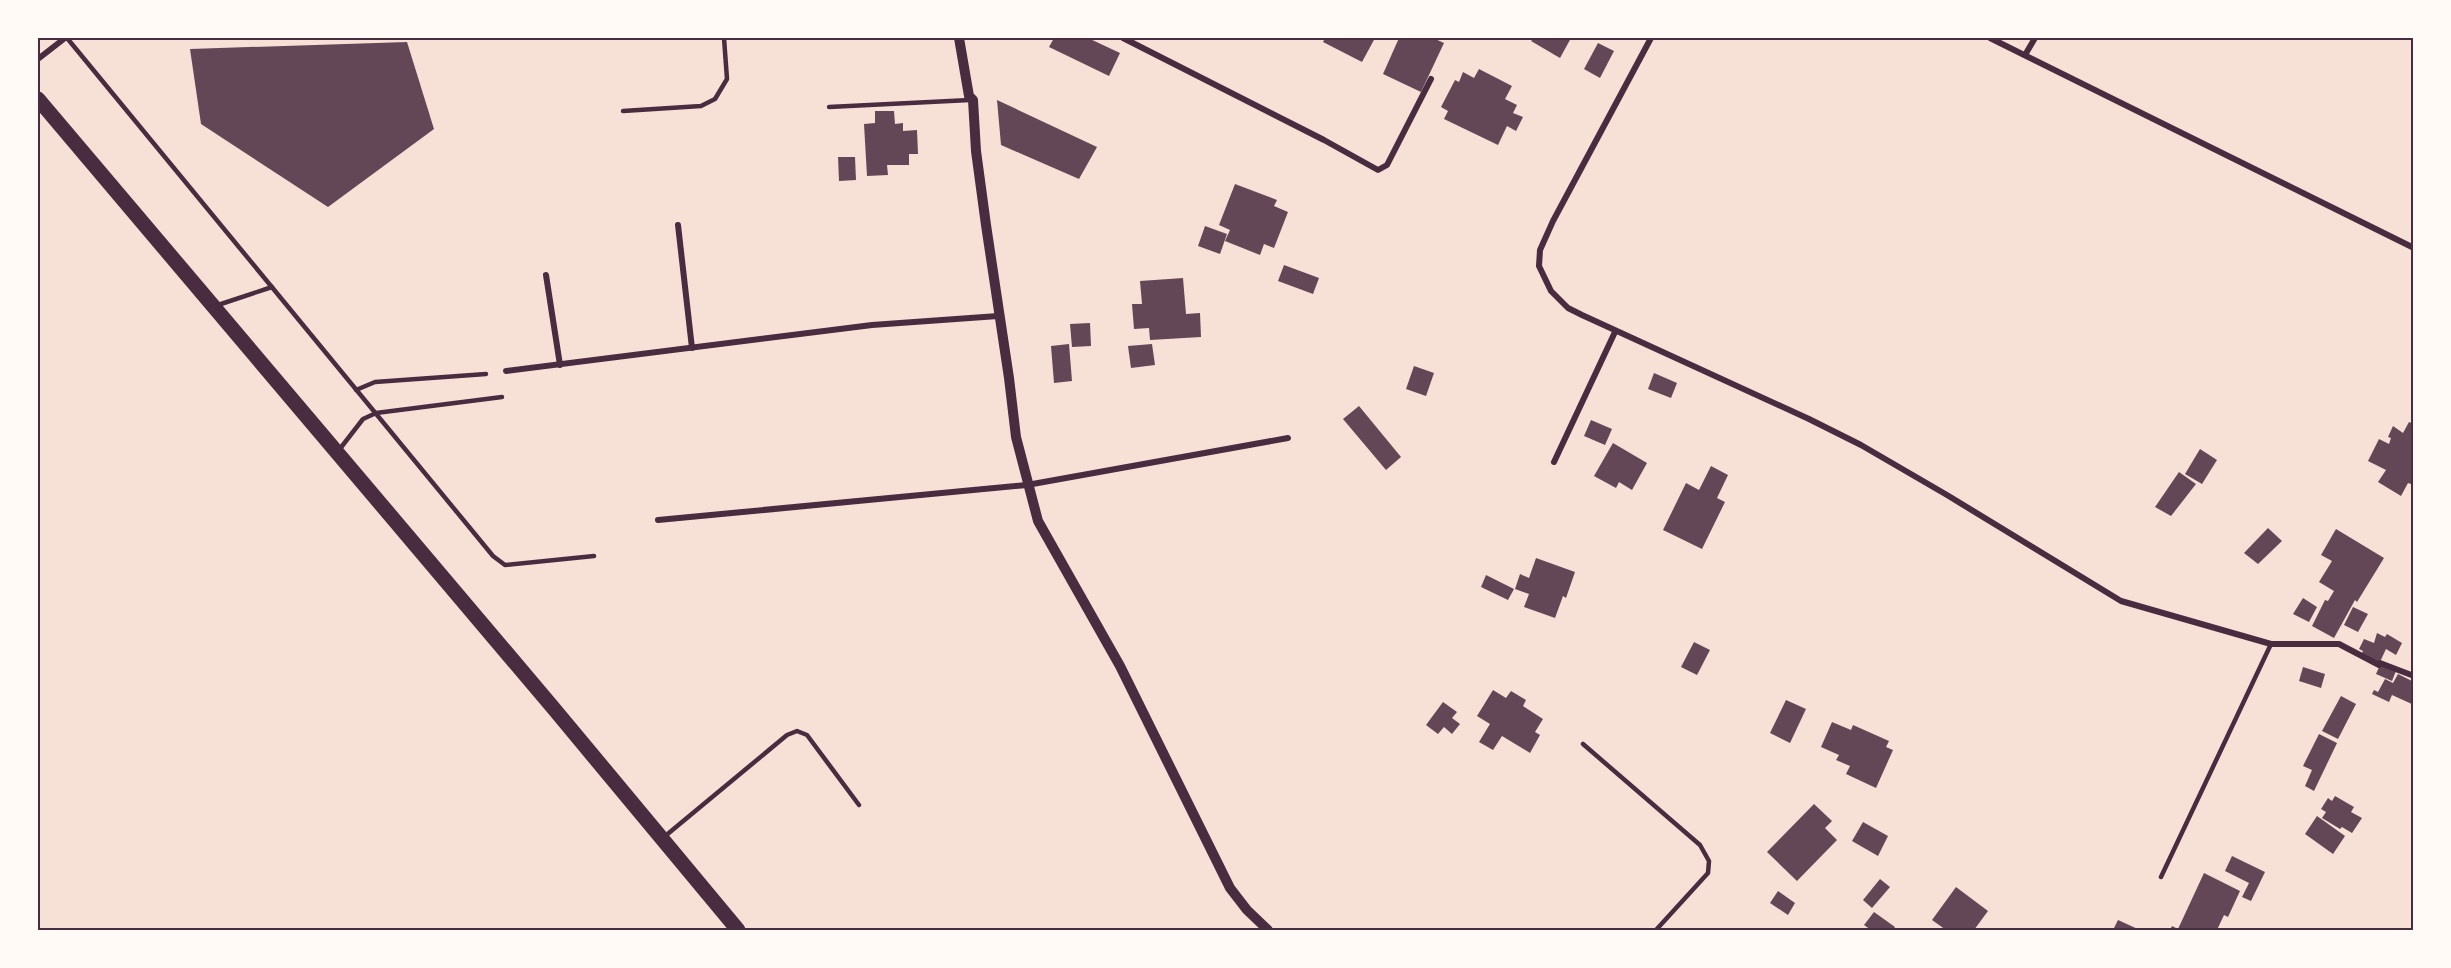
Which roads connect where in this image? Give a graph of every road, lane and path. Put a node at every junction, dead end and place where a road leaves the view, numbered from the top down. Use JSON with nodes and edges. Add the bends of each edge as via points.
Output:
{"nodes":[{"id":1,"x":66,"y":38,"type":"edge"},
{"id":2,"x":724,"y":38,"type":"edge"},
{"id":3,"x":959,"y":38,"type":"edge"},
{"id":4,"x":1123,"y":38,"type":"edge"},
{"id":5,"x":1651,"y":38,"type":"edge"},
{"id":6,"x":1990,"y":38,"type":"edge"},
{"id":7,"x":2035,"y":38,"type":"edge"},
{"id":8,"x":2025,"y":55,"type":"junction"},
{"id":9,"x":38,"y":59,"type":"edge"},
{"id":10,"x":1431,"y":79,"type":"dead end"},
{"id":11,"x":38,"y":99,"type":"edge"},
{"id":12,"x":973,"y":100,"type":"junction"},
{"id":13,"x":829,"y":107,"type":"dead end"},
{"id":14,"x":623,"y":111,"type":"dead end"},
{"id":15,"x":678,"y":225,"type":"dead end"},
{"id":16,"x":2414,"y":248,"type":"edge"},
{"id":17,"x":546,"y":275,"type":"dead end"},
{"id":18,"x":272,"y":287,"type":"junction"},
{"id":19,"x":214,"y":307,"type":"junction"},
{"id":20,"x":998,"y":316,"type":"junction"},
{"id":21,"x":1615,"y":332,"type":"junction"},
{"id":22,"x":692,"y":348,"type":"junction"},
{"id":23,"x":560,"y":365,"type":"junction"},
{"id":24,"x":506,"y":371,"type":"dead end"},
{"id":25,"x":486,"y":374,"type":"dead end"},
{"id":26,"x":356,"y":390,"type":"junction"},
{"id":27,"x":501,"y":397,"type":"dead end"},
{"id":28,"x":376,"y":413,"type":"junction"},
{"id":29,"x":1288,"y":438,"type":"dead end"},
{"id":30,"x":337,"y":452,"type":"junction"},
{"id":31,"x":1554,"y":462,"type":"dead end"},
{"id":32,"x":1027,"y":485,"type":"junction"},
{"id":33,"x":658,"y":520,"type":"dead end"},
{"id":34,"x":594,"y":555,"type":"dead end"},
{"id":35,"x":2271,"y":644,"type":"junction"},
{"id":36,"x":2414,"y":676,"type":"edge"},
{"id":37,"x":1583,"y":744,"type":"dead end"},
{"id":38,"x":859,"y":805,"type":"dead end"},
{"id":39,"x":662,"y":839,"type":"junction"},
{"id":40,"x":2161,"y":877,"type":"dead end"},
{"id":41,"x":738,"y":930,"type":"edge"},
{"id":42,"x":1268,"y":930,"type":"edge"},
{"id":43,"x":1656,"y":930,"type":"edge"}],
"edges":[{"from":1,"to":9,"type":"street"},
{"from":1,"to":18,"type":"lane"},
{"from":2,"to":14,"type":"lane","via":[[727,79],[715,99],[701,106]]},
{"from":3,"to":12,"type":"street","via":[[969,96]]},
{"from":4,"to":10,"type":"street","via":[[1378,170],[1387,165]]},
{"from":5,"to":21,"type":"street","via":[[1540,250],[1539,266],[1551,291],[1568,308]]},
{"from":6,"to":8,"type":"street"},
{"from":7,"to":8,"type":"street"},
{"from":8,"to":16,"type":"street"},
{"from":11,"to":19,"type":"main road"},
{"from":12,"to":13,"type":"lane"},
{"from":12,"to":20,"type":"street"},
{"from":15,"to":22,"type":"street"},
{"from":17,"to":23,"type":"street"},
{"from":18,"to":19,"type":"lane"},
{"from":18,"to":26,"type":"lane"},
{"from":19,"to":30,"type":"main road"},
{"from":20,"to":22,"type":"street","via":[[872,325]]},
{"from":20,"to":32,"type":"street"},
{"from":21,"to":31,"type":"street"},
{"from":21,"to":35,"type":"street","via":[[1861,445],[2121,601]]},
{"from":22,"to":23,"type":"street"},
{"from":23,"to":24,"type":"street"},
{"from":25,"to":26,"type":"lane","via":[[375,382]]},
{"from":26,"to":28,"type":"lane"},
{"from":27,"to":28,"type":"lane"},
{"from":28,"to":30,"type":"lane","via":[[363,419]]},
{"from":28,"to":34,"type":"lane","via":[[493,556],[505,565]]},
{"from":29,"to":32,"type":"street"},
{"from":30,"to":39,"type":"main road"},
{"from":32,"to":33,"type":"street"},
{"from":32,"to":42,"type":"street","via":[[1050,545],[1120,666],[1230,888]]},
{"from":35,"to":36,"type":"street","via":[[2339,644]]},
{"from":35,"to":40,"type":"lane"},
{"from":37,"to":43,"type":"lane","via":[[1700,845],[1709,861],[1708,873]]},
{"from":38,"to":39,"type":"lane","via":[[807,735],[798,731],[788,735]]},
{"from":39,"to":41,"type":"main road"}]}
